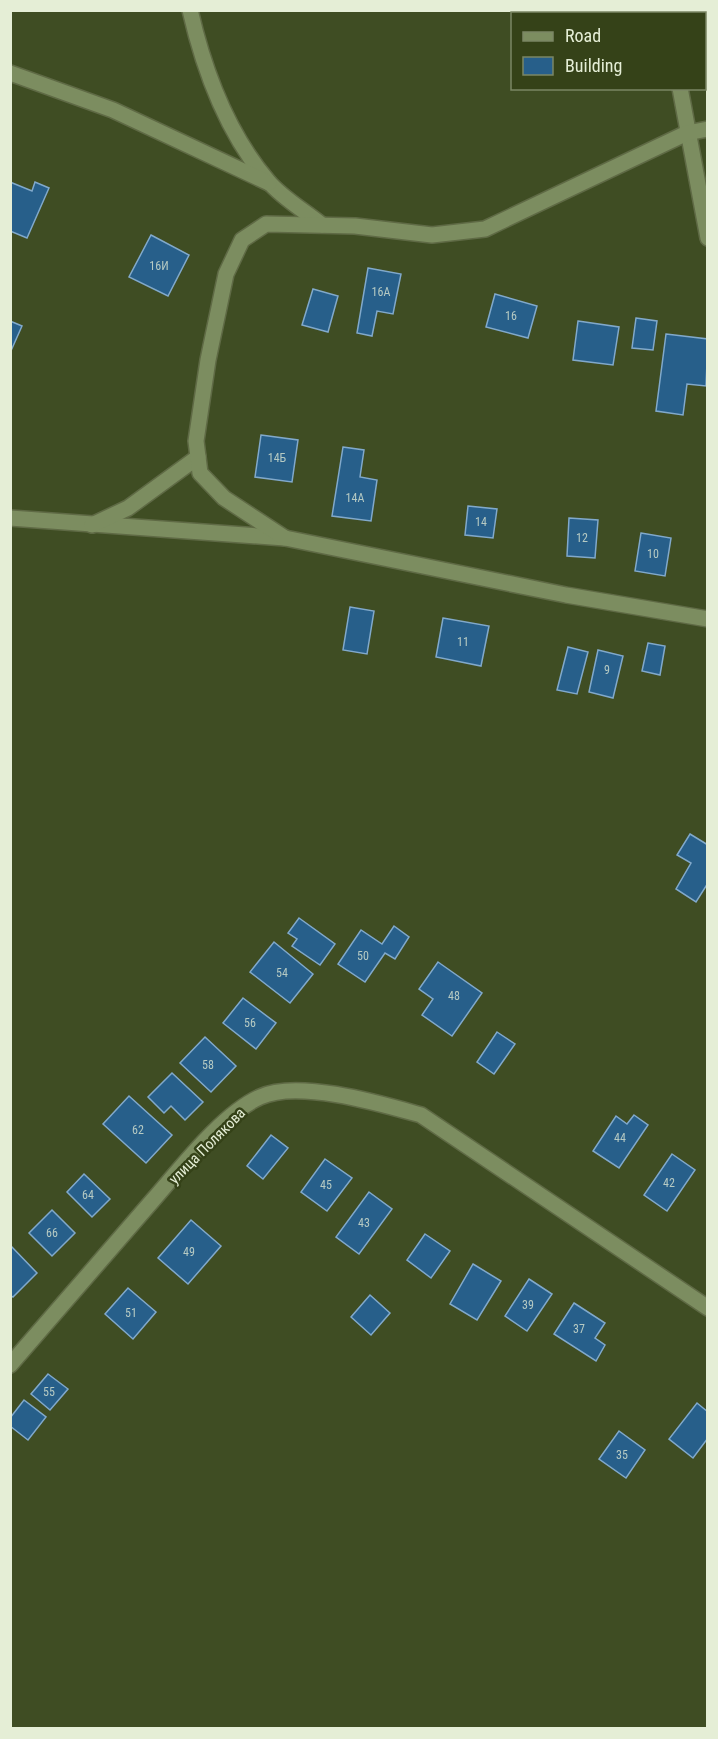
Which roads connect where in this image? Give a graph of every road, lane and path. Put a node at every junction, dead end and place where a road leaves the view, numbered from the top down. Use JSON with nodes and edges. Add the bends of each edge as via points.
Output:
{"nodes":[{"id":1,"x":190,"y":10,"type":"edge"},
{"id":2,"x":10,"y":73,"type":"edge"},
{"id":3,"x":680,"y":90,"type":"edge"},
{"id":4,"x":708,"y":129,"type":"edge"},
{"id":5,"x":687,"y":133,"type":"junction"},
{"id":6,"x":269,"y":183,"type":"junction"},
{"id":7,"x":322,"y":225,"type":"junction"},
{"id":8,"x":708,"y":238,"type":"edge"},
{"id":9,"x":198,"y":457,"type":"junction"},
{"id":10,"x":10,"y":518,"type":"edge"},
{"id":11,"x":92,"y":525,"type":"junction"},
{"id":12,"x":285,"y":538,"type":"junction"},
{"id":13,"x":708,"y":619,"type":"edge"},
{"id":14,"x":708,"y":1308,"type":"edge"},
{"id":15,"x":10,"y":1365,"type":"edge"}],
"edges":[{"from":1,"to":6,"type":"street","via":[[217,98]]},
{"from":2,"to":6,"type":"street","via":[[112,110]]},
{"from":3,"to":5,"type":"street"},
{"from":4,"to":5,"type":"street"},
{"from":5,"to":7,"type":"street","via":[[485,229],[432,235]]},
{"from":5,"to":8,"type":"street"},
{"from":6,"to":7,"type":"street"},
{"from":7,"to":9,"type":"street","via":[[266,224],[242,240],[226,274],[208,360],[196,441]]},
{"from":9,"to":11,"type":"street","via":[[128,508]]},
{"from":9,"to":12,"type":"street","via":[[200,473],[224,498]]},
{"from":10,"to":11,"type":"street"},
{"from":11,"to":12,"type":"street"},
{"from":12,"to":13,"type":"street","via":[[566,595]]},
{"from":14,"to":15,"type":"street","name":"улица Полякова","via":[[421,1115],[374,1102],[289,1091],[261,1096],[236,1113],[194,1153]]}]}
